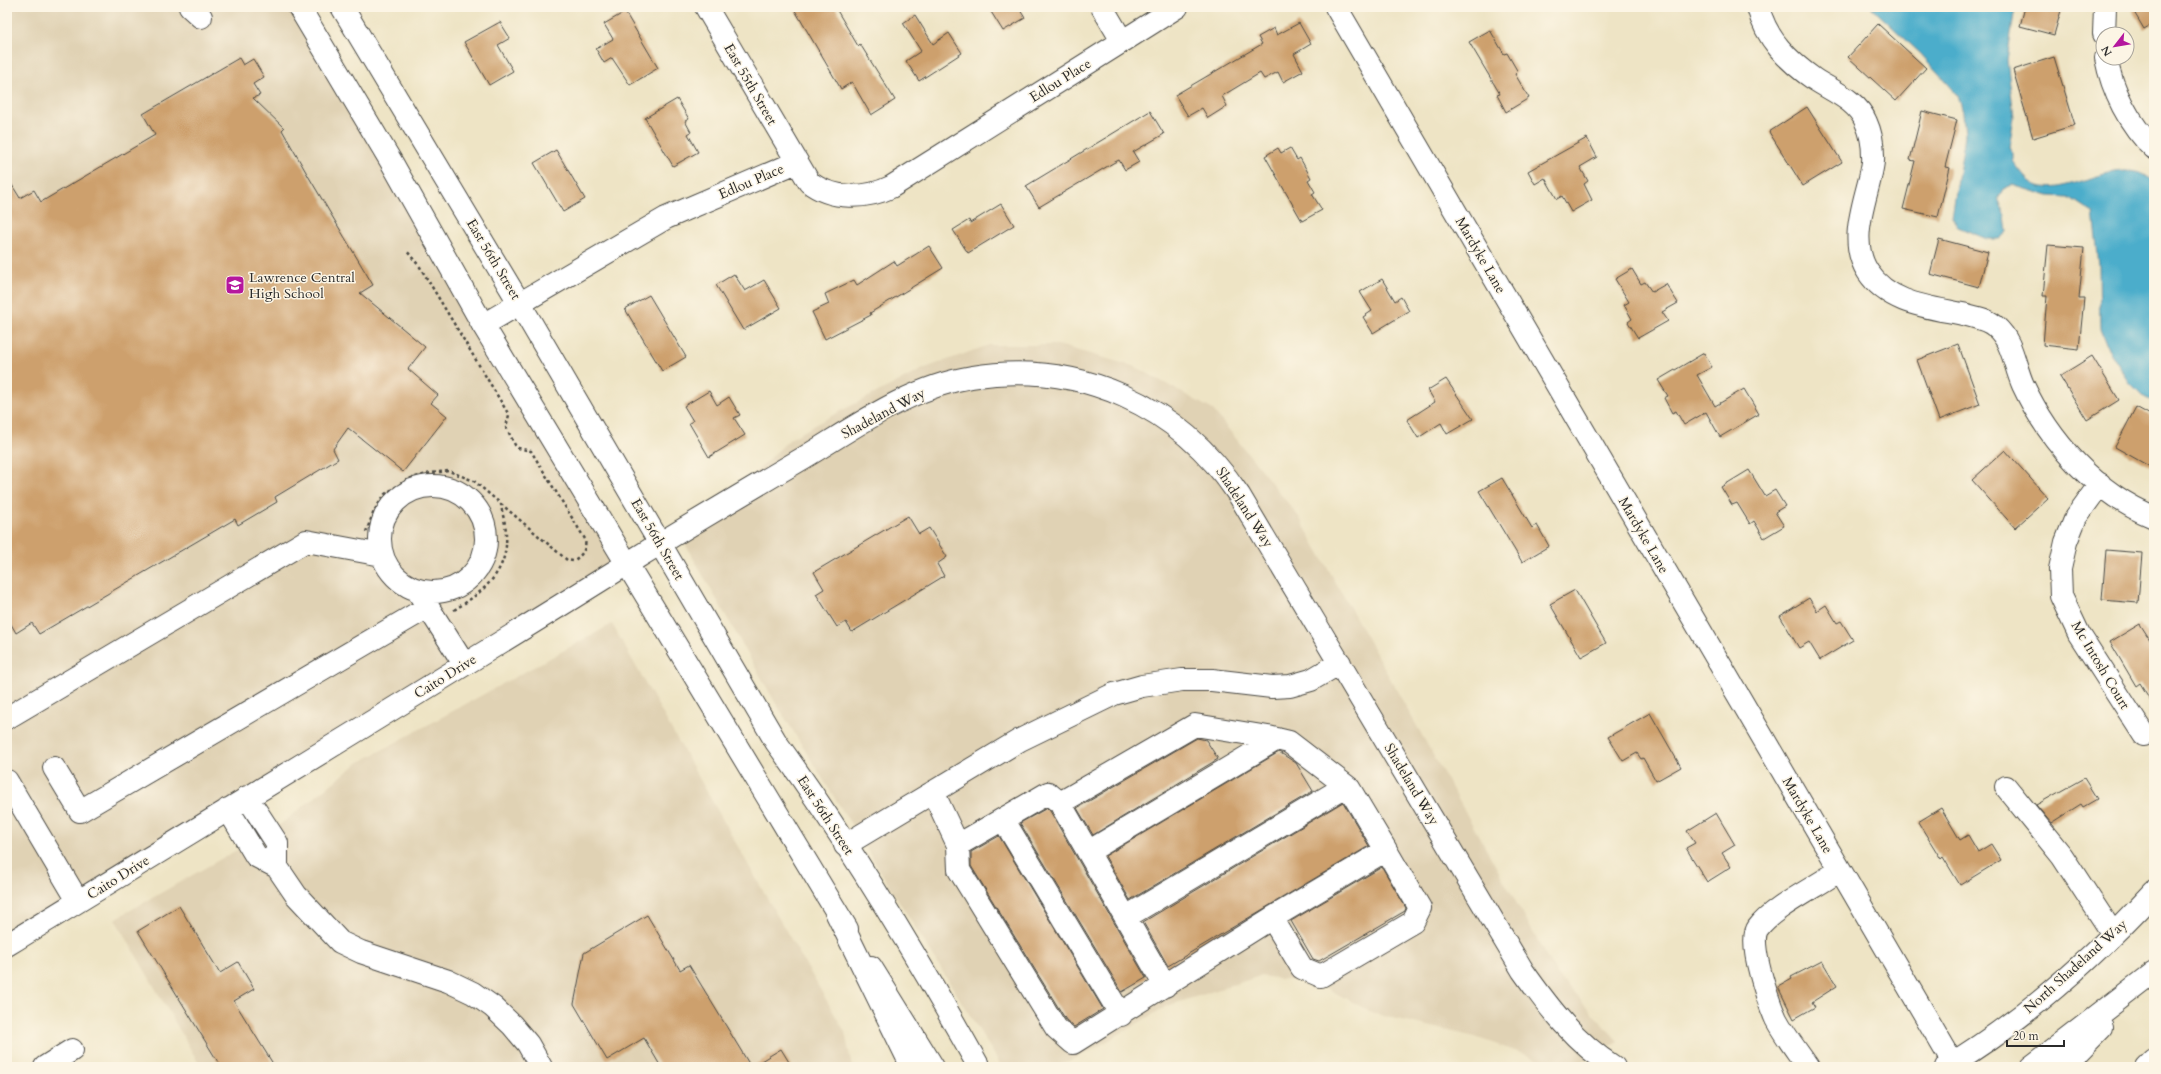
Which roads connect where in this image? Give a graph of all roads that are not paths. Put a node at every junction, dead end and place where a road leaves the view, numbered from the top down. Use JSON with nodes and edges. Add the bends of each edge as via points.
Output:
{"nodes":[{"id":1,"x":299,"y":7,"type":"edge"},
{"id":2,"x":342,"y":7,"type":"edge"},
{"id":3,"x":706,"y":7,"type":"edge"},
{"id":4,"x":1102,"y":7,"type":"edge"},
{"id":5,"x":1177,"y":7,"type":"edge"},
{"id":6,"x":1336,"y":7,"type":"edge"},
{"id":7,"x":1758,"y":7,"type":"edge"},
{"id":8,"x":2105,"y":7,"type":"edge"},
{"id":9,"x":2104,"y":26,"type":"edge"},
{"id":10,"x":1122,"y":41,"type":"junction"},
{"id":11,"x":2108,"y":66,"type":"edge"},
{"id":12,"x":2154,"y":148,"type":"edge"},
{"id":13,"x":797,"y":162,"type":"junction"},
{"id":14,"x":520,"y":304,"type":"junction"},
{"id":15,"x":483,"y":325,"type":"junction"},
{"id":16,"x":2100,"y":484,"type":"junction"},
{"id":17,"x":2154,"y":517,"type":"edge"},
{"id":18,"x":644,"y":554,"type":"junction"},
{"id":19,"x":382,"y":555,"type":"junction"},
{"id":20,"x":422,"y":598,"type":"junction"},
{"id":21,"x":1340,"y":663,"type":"junction"},
{"id":22,"x":464,"y":664,"type":"junction"},
{"id":23,"x":7,"y":718,"type":"edge"},
{"id":24,"x":2144,"y":735,"type":"dead end"},
{"id":25,"x":1277,"y":739,"type":"junction"},
{"id":26,"x":54,"y":768,"type":"dead end"},
{"id":27,"x":7,"y":781,"type":"edge"},
{"id":28,"x":1346,"y":786,"type":"junction"},
{"id":29,"x":2006,"y":787,"type":"dead end"},
{"id":30,"x":933,"y":792,"type":"junction"},
{"id":31,"x":248,"y":797,"type":"junction"},
{"id":32,"x":1060,"y":803,"type":"junction"},
{"id":33,"x":228,"y":809,"type":"junction"},
{"id":34,"x":1003,"y":819,"type":"junction"},
{"id":35,"x":846,"y":845,"type":"junction"},
{"id":36,"x":958,"y":845,"type":"junction"},
{"id":37,"x":1386,"y":850,"type":"junction"},
{"id":38,"x":1088,"y":852,"type":"junction"},
{"id":39,"x":277,"y":867,"type":"junction"},
{"id":40,"x":1840,"y":870,"type":"junction"},
{"id":41,"x":2154,"y":892,"type":"edge"},
{"id":42,"x":78,"y":901,"type":"junction"},
{"id":43,"x":837,"y":914,"type":"junction"},
{"id":44,"x":1126,"y":917,"type":"junction"},
{"id":45,"x":1272,"y":918,"type":"junction"},
{"id":46,"x":2113,"y":934,"type":"junction"},
{"id":47,"x":7,"y":945,"type":"edge"},
{"id":48,"x":2154,"y":973,"type":"edge"},
{"id":49,"x":1165,"y":986,"type":"junction"},
{"id":50,"x":1121,"y":1015,"type":"junction"},
{"id":51,"x":72,"y":1050,"type":"dead end"},
{"id":52,"x":2154,"y":1060,"type":"edge"},
{"id":53,"x":1949,"y":1065,"type":"edge"},
{"id":54,"x":45,"y":1067,"type":"edge"},
{"id":55,"x":541,"y":1067,"type":"edge"},
{"id":56,"x":912,"y":1067,"type":"edge"},
{"id":57,"x":933,"y":1067,"type":"edge"},
{"id":58,"x":978,"y":1067,"type":"edge"},
{"id":59,"x":1614,"y":1067,"type":"edge"},
{"id":60,"x":1808,"y":1067,"type":"edge"},
{"id":61,"x":2031,"y":1067,"type":"edge"},
{"id":62,"x":2062,"y":1067,"type":"edge"},
{"id":63,"x":2147,"y":1067,"type":"edge"}],
"edges":[{"from":1,"to":15,"type":"main road","name":"East 56th Street","via":[[392,163]]},
{"from":2,"to":14,"type":"main road","name":"East 56th Street"},
{"from":3,"to":13,"type":"main road","name":"East 55th Street"},
{"from":4,"to":10,"type":"main road"},
{"from":5,"to":10,"type":"main road","name":"Edlou Place"},
{"from":6,"to":40,"type":"main road","name":"Mardyke Lane"},
{"from":7,"to":16,"type":"main road","via":[[1765,26],[1783,54],[1801,70],[1842,94],[1866,122],[1874,157],[1859,223],[1858,240],[1861,257],[1868,273],[1894,296],[1983,319],[1996,326],[2011,346],[2023,385],[2045,424],[2067,453]]},
{"from":8,"to":9,"type":"main road"},
{"from":10,"to":13,"type":"main road","name":"Edlou Place","via":[[887,189],[860,196],[834,194],[809,182]]},
{"from":11,"to":12,"type":"main road","via":[[2117,94],[2134,125]]},
{"from":13,"to":14,"type":"main road","name":"Edlou Place","via":[[666,218]]},
{"from":14,"to":15,"type":"main road","name":"Edlou Place"},
{"from":14,"to":18,"type":"main road","name":"East 56th Street"},
{"from":15,"to":18,"type":"main road","name":"East 56th Street"},
{"from":16,"to":17,"type":"main road","via":[[2113,496]]},
{"from":16,"to":24,"type":"main road","name":"Mc Intosh Court","via":[[2076,517],[2066,542],[2060,569],[2061,596],[2079,634]]},
{"from":18,"to":21,"type":"main road","name":"Shadeland Way","via":[[888,407],[915,394],[965,379],[1001,374],[1036,374],[1072,379],[1122,394],[1153,411],[1183,430],[1217,463]]},
{"from":18,"to":22,"type":"main road","name":"Caito Drive"},
{"from":18,"to":35,"type":"main road","name":"East 56th Street"},
{"from":18,"to":43,"type":"main road","name":"East 56th Street"},
{"from":19,"to":20,"type":"main road","via":[[391,572]]},
{"from":19,"to":20,"type":"main road","via":[[380,537],[383,520],[392,504],[406,492],[423,486],[441,485],[458,491],[472,502],[482,517],[487,535],[485,553],[478,569],[466,582],[451,590],[435,592]]},
{"from":19,"to":23,"type":"main road","via":[[306,541]]},
{"from":20,"to":22,"type":"main road"},
{"from":20,"to":26,"type":"main road","via":[[80,811]]},
{"from":21,"to":30,"type":"main road","via":[[1311,680],[1290,686],[1182,680],[1138,687],[1114,694],[1020,740]]},
{"from":21,"to":59,"type":"main road","name":"Shadeland Way","via":[[1523,971],[1568,1030],[1594,1054]]},
{"from":22,"to":31,"type":"main road","name":"Caito Drive"},
{"from":25,"to":28,"type":"main road","via":[[1289,742]]},
{"from":25,"to":32,"type":"main road","via":[[1195,725]]},
{"from":25,"to":38,"type":"main road"},
{"from":27,"to":42,"type":"main road"},
{"from":28,"to":37,"type":"main road"},
{"from":28,"to":44,"type":"main road"},
{"from":29,"to":46,"type":"main road","via":[[2062,856]]},
{"from":30,"to":35,"type":"main road"},
{"from":30,"to":36,"type":"main road"},
{"from":31,"to":33,"type":"main road","name":"Caito Drive"},
{"from":31,"to":39,"type":"main road","via":[[277,843]]},
{"from":32,"to":34,"type":"main road","via":[[1048,793]]},
{"from":32,"to":38,"type":"main road"},
{"from":33,"to":39,"type":"main road","via":[[256,856]]},
{"from":33,"to":42,"type":"main road","name":"Caito Drive"},
{"from":34,"to":36,"type":"main road"},
{"from":34,"to":50,"type":"main road"},
{"from":35,"to":58,"type":"main road","name":"East 56th Street"},
{"from":36,"to":50,"type":"main road","via":[[959,870],[1056,1028],[1074,1043]]},
{"from":37,"to":45,"type":"main road"},
{"from":37,"to":45,"type":"main road","via":[[1420,908],[1413,922],[1321,976],[1302,968]]},
{"from":38,"to":44,"type":"main road"},
{"from":39,"to":55,"type":"main road","via":[[296,895],[340,942],[361,952],[448,981],[473,993],[512,1025],[528,1044]]},
{"from":40,"to":53,"type":"main road","name":"Mardyke Lane"},
{"from":40,"to":60,"type":"main road","via":[[1772,913],[1756,929],[1754,948],[1776,1018]]},
{"from":41,"to":46,"type":"main road","name":"North Shadeland Way"},
{"from":42,"to":47,"type":"main road","name":"Caito Drive"},
{"from":43,"to":56,"type":"main road"},
{"from":43,"to":57,"type":"main road","name":"East 56th Street"},
{"from":44,"to":49,"type":"main road"},
{"from":45,"to":49,"type":"main road"},
{"from":46,"to":53,"type":"main road","name":"North Shadeland Way","via":[[2012,1022]]},
{"from":48,"to":61,"type":"main road"},
{"from":48,"to":62,"type":"main road"},
{"from":49,"to":50,"type":"main road"},
{"from":51,"to":54,"type":"main road"},
{"from":52,"to":63,"type":"main road"}]}
